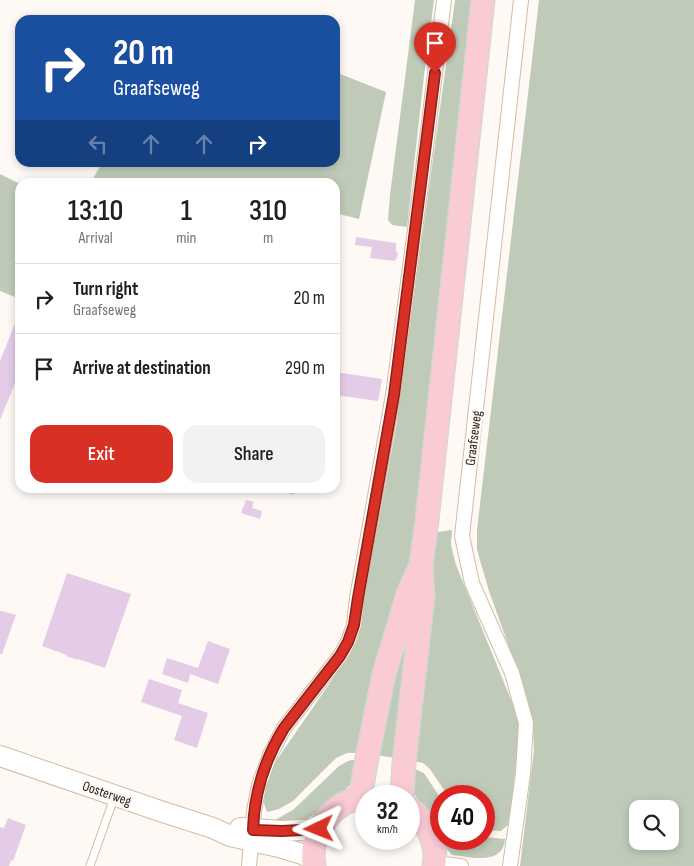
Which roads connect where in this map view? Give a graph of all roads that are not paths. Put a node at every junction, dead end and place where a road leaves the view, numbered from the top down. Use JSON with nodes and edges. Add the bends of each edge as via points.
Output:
{"nodes":[{"id":1,"x":444,"y":0,"type":"edge"},
{"id":2,"x":483,"y":0,"type":"edge"},
{"id":3,"x":521,"y":0,"type":"edge"},
{"id":4,"x":421,"y":565,"type":"junction"},
{"id":5,"x":0,"y":756,"type":"edge"},
{"id":6,"x":365,"y":785,"type":"edge"},
{"id":7,"x":403,"y":785,"type":"edge"},
{"id":8,"x":115,"y":795,"type":"junction"},
{"id":9,"x":355,"y":800,"type":"edge"},
{"id":10,"x":420,"y":819,"type":"edge"},
{"id":11,"x":319,"y":829,"type":"junction"},
{"id":12,"x":252,"y":835,"type":"junction"},
{"id":13,"x":313,"y":863,"type":"edge"},
{"id":14,"x":434,"y":864,"type":"edge"},
{"id":15,"x":90,"y":866,"type":"edge"},
{"id":16,"x":249,"y":866,"type":"edge"},
{"id":17,"x":461,"y":866,"type":"edge"},
{"id":18,"x":510,"y":866,"type":"edge"}],
"edges":[{"from":1,"to":12,"type":"street","via":[[394,395],[354,625],[340,656],[276,741],[259,785]]},
{"from":2,"to":4,"type":"main road"},
{"from":3,"to":18,"type":"street","name":"Graafseweg","via":[[462,536],[472,583],[512,673],[526,723],[523,774]]},
{"from":4,"to":6,"type":"main road","via":[[408,594],[384,674]]},
{"from":4,"to":7,"type":"main road","via":[[424,596]]},
{"from":5,"to":8,"type":"street","name":"Oosterweg"},
{"from":8,"to":12,"type":"street","name":"Oosterweg","via":[[230,836]]},
{"from":8,"to":15,"type":"lane"},
{"from":9,"to":11,"type":"main road","via":[[330,815]]},
{"from":10,"to":14,"type":"main road","via":[[428,828],[434,845]]},
{"from":11,"to":12,"type":"street","name":"Oosterweg"},
{"from":11,"to":13,"type":"main road"},
{"from":12,"to":13,"type":"street","name":"Oosterweg"},
{"from":12,"to":16,"type":"street"},
{"from":14,"to":17,"type":"street"}]}
